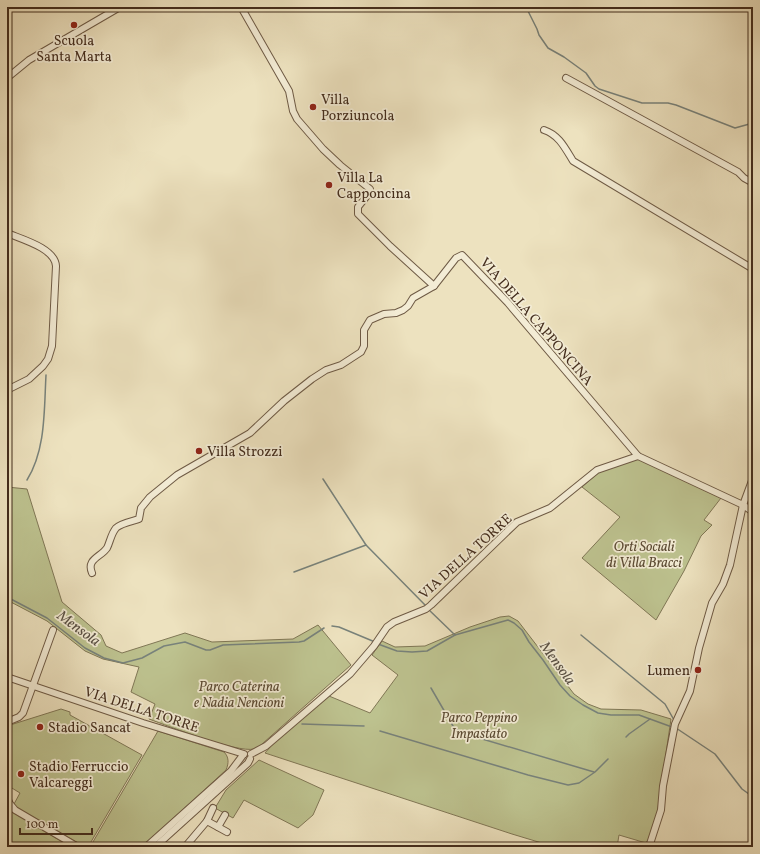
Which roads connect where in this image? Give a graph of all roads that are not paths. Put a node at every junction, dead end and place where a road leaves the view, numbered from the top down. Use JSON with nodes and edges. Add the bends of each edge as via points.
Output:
{"nodes":[{"id":1,"x":120,"y":7,"type":"edge"},
{"id":2,"x":241,"y":7,"type":"edge"},
{"id":3,"x":7,"y":78,"type":"edge"},
{"id":4,"x":566,"y":78,"type":"dead end"},
{"id":5,"x":544,"y":130,"type":"dead end"},
{"id":6,"x":753,"y":183,"type":"edge"},
{"id":7,"x":7,"y":233,"type":"edge"},
{"id":8,"x":753,"y":269,"type":"edge"},
{"id":9,"x":434,"y":286,"type":"junction"},
{"id":10,"x":7,"y":390,"type":"edge"},
{"id":11,"x":638,"y":456,"type":"junction"},
{"id":12,"x":753,"y":478,"type":"edge"},
{"id":13,"x":743,"y":505,"type":"junction"},
{"id":14,"x":753,"y":512,"type":"edge"},
{"id":15,"x":92,"y":573,"type":"dead end"},
{"id":16,"x":53,"y":630,"type":"dead end"},
{"id":17,"x":7,"y":677,"type":"edge"},
{"id":18,"x":33,"y":687,"type":"junction"},
{"id":19,"x":7,"y":722,"type":"edge"},
{"id":20,"x":247,"y":756,"type":"junction"},
{"id":21,"x":7,"y":798,"type":"edge"},
{"id":22,"x":213,"y":808,"type":"dead end"},
{"id":23,"x":225,"y":815,"type":"dead end"},
{"id":24,"x":207,"y":821,"type":"junction"},
{"id":25,"x":218,"y":827,"type":"junction"},
{"id":26,"x":227,"y":832,"type":"dead end"},
{"id":27,"x":78,"y":847,"type":"edge"},
{"id":28,"x":146,"y":847,"type":"edge"},
{"id":29,"x":155,"y":847,"type":"edge"},
{"id":30,"x":185,"y":847,"type":"edge"},
{"id":31,"x":649,"y":847,"type":"edge"}],
"edges":[{"from":1,"to":3,"type":"street","via":[[29,60]]},
{"from":2,"to":9,"type":"street","via":[[289,91],[297,119],[323,149],[370,189],[358,207],[358,214]]},
{"from":4,"to":6,"type":"street","via":[[738,172]]},
{"from":5,"to":8,"type":"street","via":[[552,133],[562,143],[573,161]]},
{"from":7,"to":10,"type":"street","via":[[42,248],[52,257],[56,266],[52,346],[48,359],[29,379]]},
{"from":9,"to":11,"type":"street","name":"VIA DELLA CAPPONCINA","via":[[459,256],[466,258],[508,303]]},
{"from":9,"to":15,"type":"street","via":[[413,298],[403,310],[370,320],[364,330],[364,346],[361,352],[312,379],[284,400],[250,432],[177,475],[150,497],[141,508],[140,519],[116,528],[106,548],[90,565]]},
{"from":11,"to":13,"type":"street"},
{"from":11,"to":20,"type":"street","name":"VIA DELLA TORRE","via":[[597,470],[550,508],[517,522],[435,602],[426,609],[391,624],[350,674],[266,746]]},
{"from":12,"to":13,"type":"street"},
{"from":13,"to":14,"type":"street"},
{"from":13,"to":31,"type":"street","via":[[730,565],[712,603],[690,691],[674,727],[661,810]]},
{"from":16,"to":18,"type":"street"},
{"from":17,"to":18,"type":"street","name":"VIA DELLA TORRE"},
{"from":18,"to":19,"type":"street","via":[[22,715]]},
{"from":18,"to":20,"type":"street","name":"VIA DELLA TORRE"},
{"from":20,"to":28,"type":"street"},
{"from":20,"to":29,"type":"street","via":[[248,763]]},
{"from":21,"to":27,"type":"street","via":[[15,810]]},
{"from":22,"to":24,"type":"street"},
{"from":23,"to":25,"type":"street"},
{"from":24,"to":25,"type":"street"},
{"from":24,"to":30,"type":"street"},
{"from":25,"to":26,"type":"street"}]}
